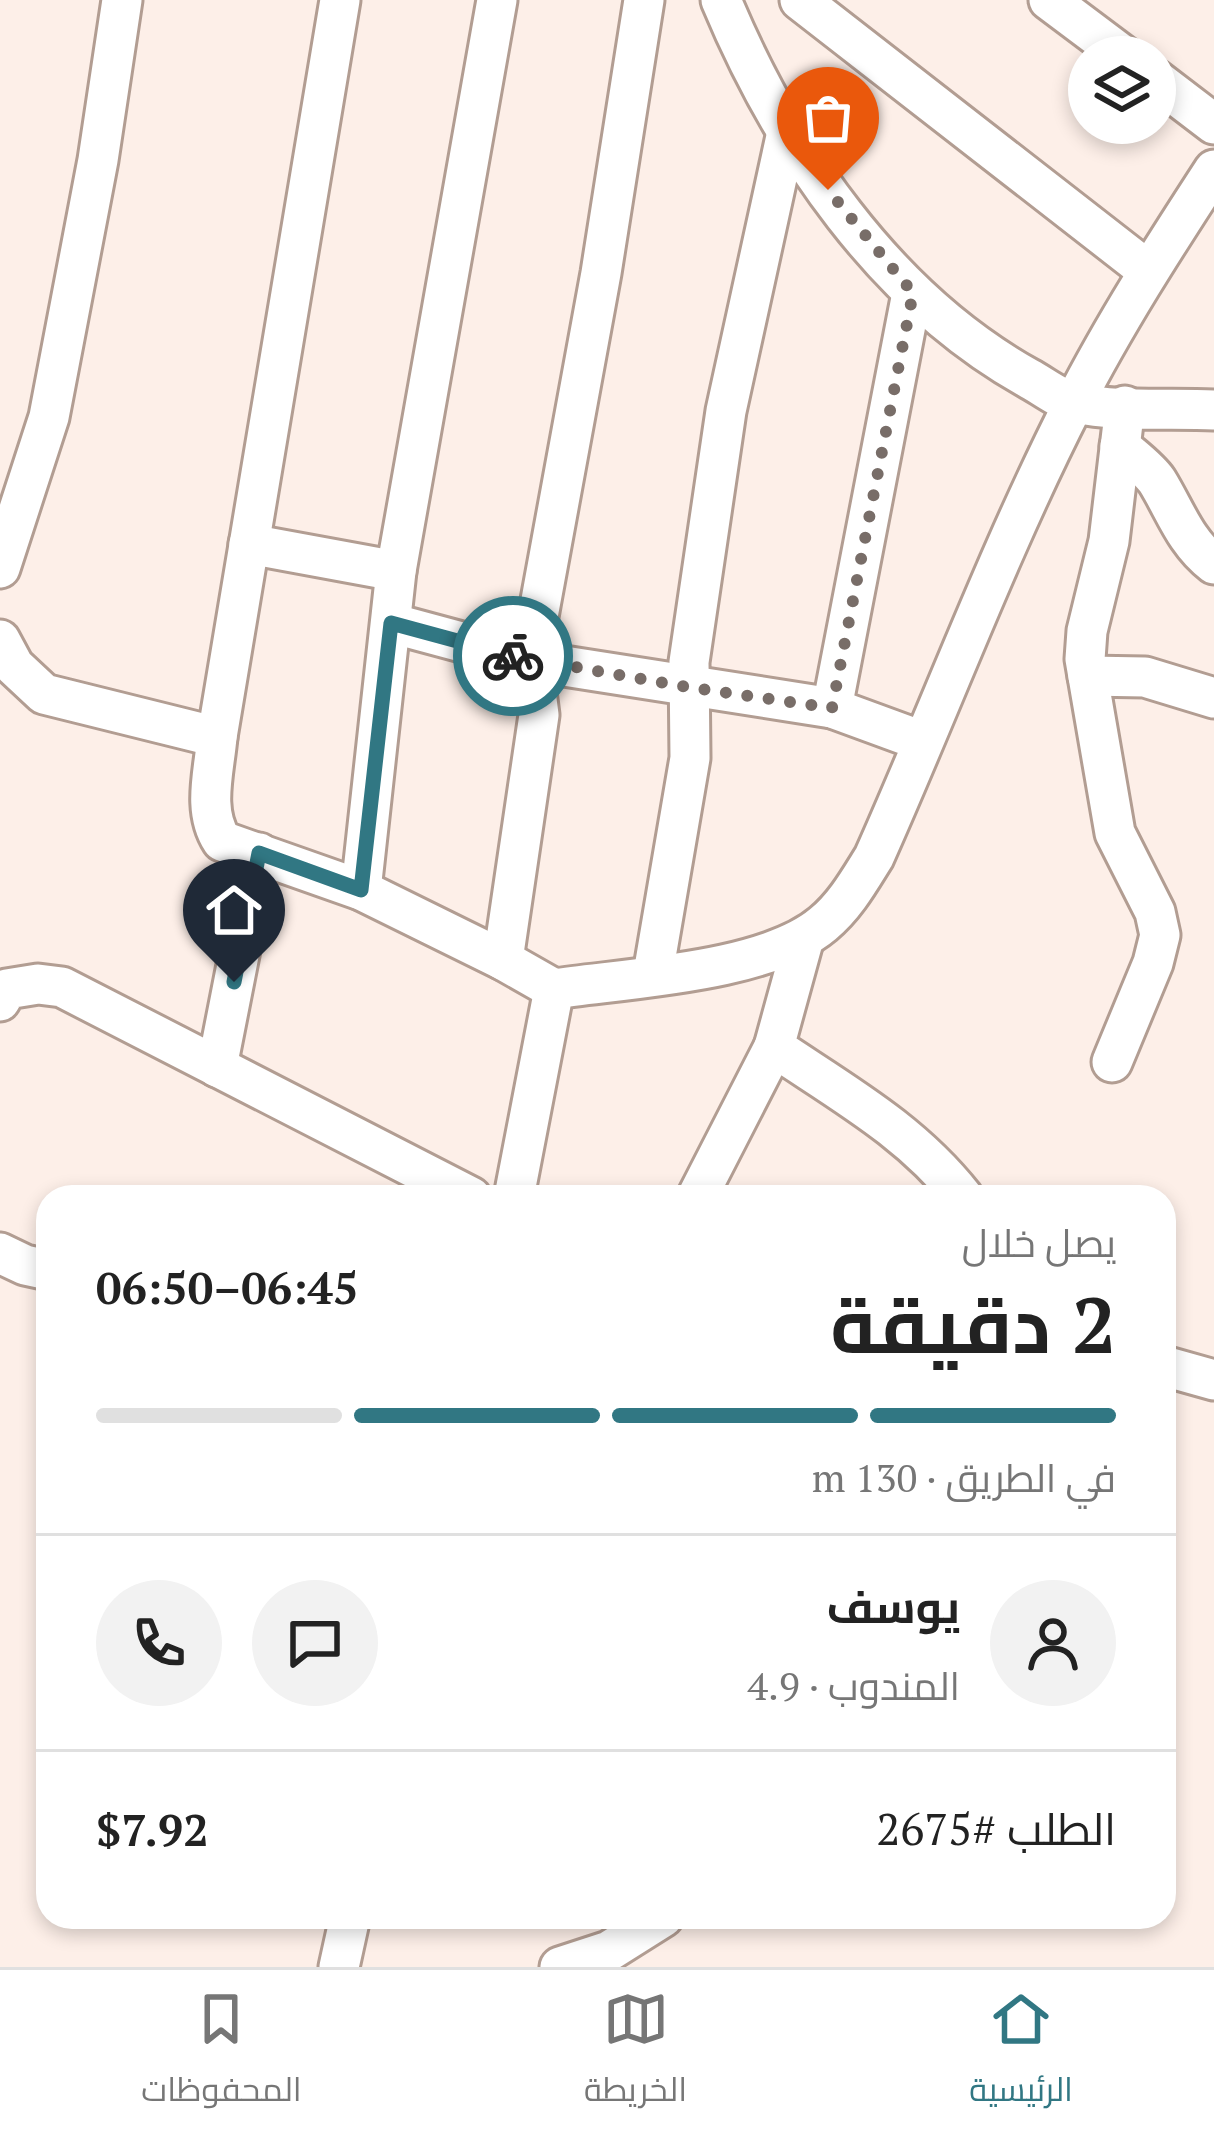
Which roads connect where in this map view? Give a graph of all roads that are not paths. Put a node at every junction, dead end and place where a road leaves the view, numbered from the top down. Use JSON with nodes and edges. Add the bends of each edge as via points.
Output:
{"nodes":[{"id":1,"x":122,"y":0,"type":"edge"},
{"id":2,"x":340,"y":0,"type":"edge"},
{"id":3,"x":497,"y":0,"type":"edge"},
{"id":4,"x":644,"y":0,"type":"edge"},
{"id":5,"x":721,"y":0,"type":"edge"},
{"id":6,"x":800,"y":0,"type":"edge"},
{"id":7,"x":1049,"y":0,"type":"edge"},
{"id":8,"x":846,"y":14,"type":"edge"},
{"id":9,"x":1097,"y":36,"type":"edge"},
{"id":10,"x":1176,"y":96,"type":"edge"},
{"id":11,"x":1214,"y":124,"type":"edge"},
{"id":12,"x":787,"y":132,"type":"junction"},
{"id":13,"x":1211,"y":178,"type":"edge"},
{"id":14,"x":1148,"y":270,"type":"junction"},
{"id":15,"x":913,"y":293,"type":"junction"},
{"id":16,"x":1074,"y":403,"type":"junction"},
{"id":17,"x":1124,"y":406,"type":"junction"},
{"id":18,"x":1214,"y":410,"type":"edge"},
{"id":19,"x":1120,"y":446,"type":"junction"},
{"id":20,"x":249,"y":544,"type":"junction"},
{"id":21,"x":1214,"y":564,"type":"edge"},
{"id":22,"x":0,"y":568,"type":"edge"},
{"id":23,"x":396,"y":571,"type":"junction"},
{"id":24,"x":391,"y":623,"type":"junction"},
{"id":25,"x":0,"y":640,"type":"edge"},
{"id":26,"x":532,"y":661,"type":"junction"},
{"id":27,"x":1088,"y":676,"type":"junction"},
{"id":28,"x":687,"y":687,"type":"junction"},
{"id":29,"x":1214,"y":698,"type":"edge"},
{"id":30,"x":832,"y":708,"type":"junction"},
{"id":31,"x":218,"y":736,"type":"junction"},
{"id":32,"x":922,"y":741,"type":"junction"},
{"id":33,"x":259,"y":853,"type":"junction"},
{"id":34,"x":361,"y":890,"type":"junction"},
{"id":35,"x":804,"y":938,"type":"junction"},
{"id":36,"x":503,"y":960,"type":"junction"},
{"id":37,"x":653,"y":974,"type":"junction"},
{"id":38,"x":554,"y":989,"type":"junction"},
{"id":39,"x":0,"y":1001,"type":"edge"},
{"id":40,"x":774,"y":1048,"type":"junction"},
{"id":41,"x":1112,"y":1062,"type":"dead end"},
{"id":42,"x":217,"y":1067,"type":"junction"},
{"id":43,"x":448,"y":1185,"type":"edge"},
{"id":44,"x":516,"y":1185,"type":"edge"},
{"id":45,"x":703,"y":1185,"type":"edge"},
{"id":46,"x":954,"y":1185,"type":"edge"},
{"id":47,"x":0,"y":1253,"type":"edge"},
{"id":48,"x":36,"y":1267,"type":"edge"},
{"id":49,"x":1176,"y":1369,"type":"edge"},
{"id":50,"x":1214,"y":1380,"type":"edge"},
{"id":51,"x":347,"y":1929,"type":"edge"},
{"id":52,"x":644,"y":1929,"type":"edge"},
{"id":53,"x":339,"y":1967,"type":"edge"},
{"id":54,"x":560,"y":1967,"type":"edge"}],
"edges":[{"from":1,"to":22,"type":"street","via":[[49,416]]},
{"from":2,"to":20,"type":"street"},
{"from":3,"to":23,"type":"street"},
{"from":4,"to":26,"type":"street"},
{"from":5,"to":12,"type":"street"},
{"from":6,"to":8,"type":"street"},
{"from":7,"to":9,"type":"street"},
{"from":8,"to":14,"type":"street"},
{"from":10,"to":11,"type":"street"},
{"from":12,"to":15,"type":"street"},
{"from":12,"to":28,"type":"street","via":[[726,411]]},
{"from":13,"to":14,"type":"street"},
{"from":14,"to":16,"type":"street"},
{"from":15,"to":16,"type":"street","via":[[992,357]]},
{"from":15,"to":30,"type":"street"},
{"from":16,"to":17,"type":"street"},
{"from":16,"to":32,"type":"street"},
{"from":17,"to":18,"type":"street"},
{"from":17,"to":19,"type":"street"},
{"from":19,"to":21,"type":"street","via":[[1155,478]]},
{"from":19,"to":27,"type":"street","via":[[1087,631]]},
{"from":20,"to":23,"type":"street"},
{"from":20,"to":31,"type":"street"},
{"from":23,"to":24,"type":"street"},
{"from":24,"to":26,"type":"street"},
{"from":24,"to":34,"type":"street"},
{"from":25,"to":31,"type":"street","via":[[44,694]]},
{"from":26,"to":28,"type":"street"},
{"from":26,"to":36,"type":"street","via":[[539,715]]},
{"from":27,"to":29,"type":"street","via":[[1145,677]]},
{"from":27,"to":41,"type":"street","via":[[1115,833],[1160,935]]},
{"from":28,"to":30,"type":"street"},
{"from":28,"to":37,"type":"street","via":[[690,758]]},
{"from":30,"to":32,"type":"street"},
{"from":31,"to":33,"type":"street","via":[[213,827],[222,841]]},
{"from":32,"to":35,"type":"street","via":[[874,857],[844,904]]},
{"from":33,"to":34,"type":"street"},
{"from":33,"to":42,"type":"street"},
{"from":34,"to":36,"type":"street"},
{"from":35,"to":37,"type":"street","via":[[744,961]]},
{"from":35,"to":40,"type":"street"},
{"from":36,"to":38,"type":"street"},
{"from":37,"to":38,"type":"street"},
{"from":38,"to":44,"type":"street"},
{"from":39,"to":42,"type":"street","via":[[7,988],[62,988]]},
{"from":40,"to":45,"type":"street"},
{"from":40,"to":46,"type":"street","via":[[901,1132]]},
{"from":42,"to":43,"type":"street"},
{"from":47,"to":48,"type":"street"},
{"from":49,"to":50,"type":"street"},
{"from":51,"to":53,"type":"street"},
{"from":52,"to":54,"type":"street"}]}
